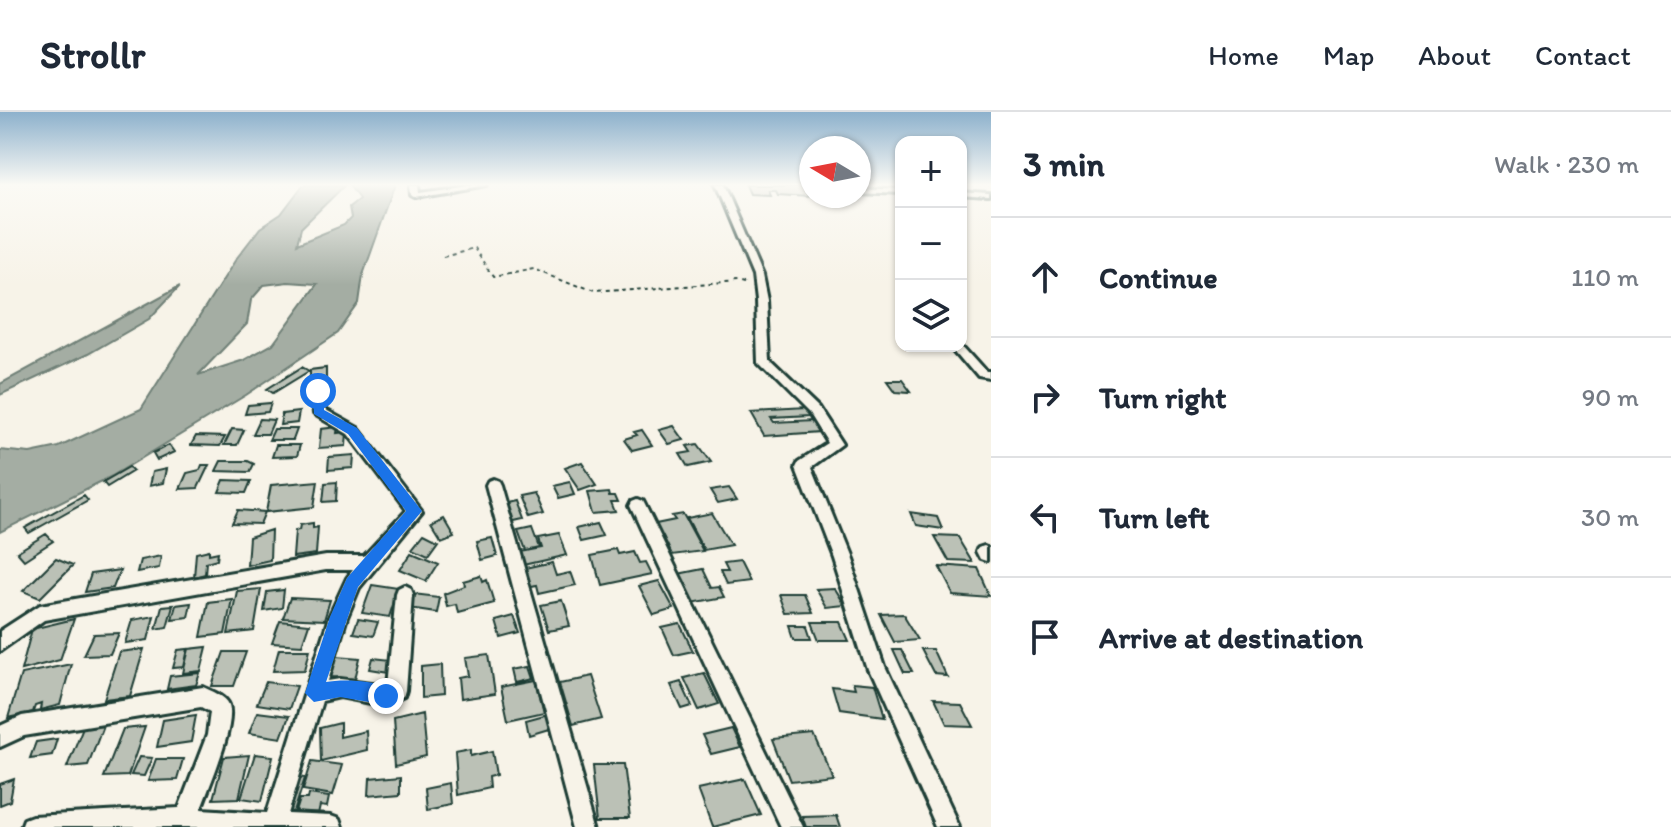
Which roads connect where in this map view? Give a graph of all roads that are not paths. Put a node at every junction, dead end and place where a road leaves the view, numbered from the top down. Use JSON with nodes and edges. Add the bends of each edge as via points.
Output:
{"nodes":[{"id":1,"x":730,"y":218,"type":"edge"},
{"id":2,"x":963,"y":352,"type":"edge"},
{"id":3,"x":991,"y":376,"type":"edge"},
{"id":4,"x":318,"y":391,"type":"dead end"},
{"id":5,"x":493,"y":485,"type":"dead end"},
{"id":6,"x":638,"y":505,"type":"dead end"},
{"id":7,"x":368,"y":563,"type":"junction"},
{"id":8,"x":405,"y":595,"type":"dead end"},
{"id":9,"x":0,"y":642,"type":"edge"},
{"id":10,"x":314,"y":693,"type":"junction"},
{"id":11,"x":0,"y":737,"type":"edge"},
{"id":12,"x":186,"y":819,"type":"junction"},
{"id":13,"x":275,"y":822,"type":"junction"},
{"id":14,"x":32,"y":827,"type":"edge"},
{"id":15,"x":331,"y":827,"type":"edge"},
{"id":16,"x":588,"y":827,"type":"edge"},
{"id":17,"x":792,"y":827,"type":"edge"},
{"id":18,"x":949,"y":827,"type":"edge"}],
"edges":[{"from":1,"to":18,"type":"street","via":[[760,288],[764,363],[814,411],[835,445],[804,465],[877,670]]},
{"from":2,"to":3,"type":"street","via":[[983,375]]},
{"from":4,"to":7,"type":"street","via":[[318,411],[353,431],[415,511]]},
{"from":5,"to":16,"type":"street"},
{"from":6,"to":17,"type":"street"},
{"from":7,"to":9,"type":"street","via":[[326,563],[40,613]]},
{"from":7,"to":10,"type":"street","via":[[338,617]]},
{"from":8,"to":10,"type":"street","via":[[397,691],[386,696],[340,688]]},
{"from":10,"to":13,"type":"street"},
{"from":11,"to":12,"type":"street","via":[[22,726],[203,697],[220,707],[217,735]]},
{"from":12,"to":13,"type":"street"},
{"from":12,"to":14,"type":"street"},
{"from":13,"to":15,"type":"street"}]}
